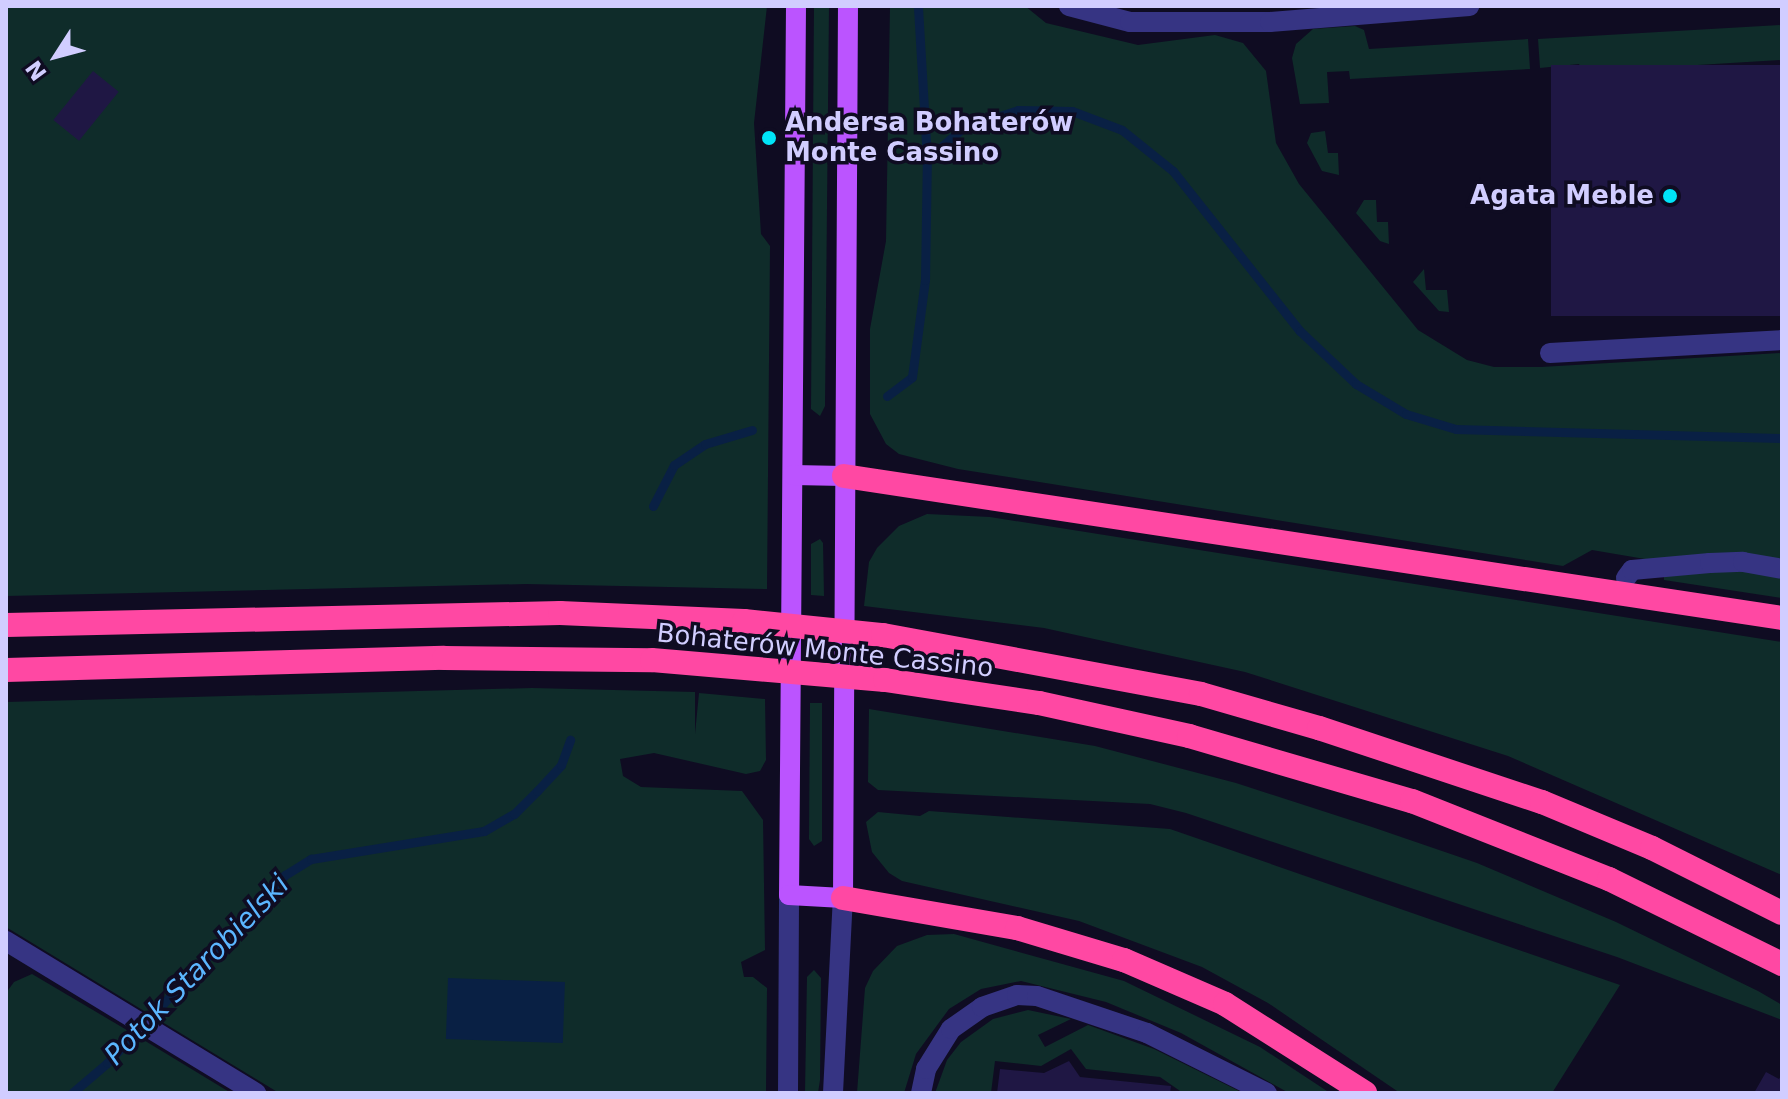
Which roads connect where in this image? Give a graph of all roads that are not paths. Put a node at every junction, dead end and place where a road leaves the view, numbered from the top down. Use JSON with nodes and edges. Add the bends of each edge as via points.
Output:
{"nodes":[{"id":1,"x":796,"y":6,"type":"edge"},
{"id":2,"x":848,"y":6,"type":"edge"},
{"id":3,"x":1069,"y":6,"type":"edge"},
{"id":4,"x":1469,"y":6,"type":"edge"},
{"id":5,"x":1272,"y":14,"type":"edge"},
{"id":6,"x":1782,"y":340,"type":"edge"},
{"id":7,"x":1550,"y":353,"type":"dead end"},
{"id":8,"x":793,"y":475,"type":"junction"},
{"id":9,"x":844,"y":476,"type":"junction"},
{"id":10,"x":1782,"y":569,"type":"edge"},
{"id":11,"x":1626,"y":578,"type":"dead end"},
{"id":12,"x":1782,"y":618,"type":"edge"},
{"id":13,"x":6,"y":625,"type":"edge"},
{"id":14,"x":6,"y":670,"type":"edge"},
{"id":15,"x":789,"y":895,"type":"junction"},
{"id":16,"x":843,"y":898,"type":"junction"},
{"id":17,"x":1756,"y":898,"type":"junction"},
{"id":18,"x":1782,"y":905,"type":"edge"},
{"id":19,"x":1782,"y":913,"type":"edge"},
{"id":20,"x":1716,"y":928,"type":"junction"},
{"id":21,"x":6,"y":941,"type":"edge"},
{"id":22,"x":1782,"y":964,"type":"edge"},
{"id":23,"x":1782,"y":978,"type":"edge"},
{"id":24,"x":256,"y":1093,"type":"edge"},
{"id":25,"x":788,"y":1093,"type":"edge"},
{"id":26,"x":833,"y":1093,"type":"edge"},
{"id":27,"x":921,"y":1093,"type":"edge"},
{"id":28,"x":1267,"y":1093,"type":"edge"},
{"id":29,"x":1365,"y":1093,"type":"edge"}],
"edges":[{"from":1,"to":8,"type":"main road"},
{"from":2,"to":9,"type":"main road"},
{"from":3,"to":5,"type":"street","via":[[1130,22]]},
{"from":4,"to":5,"type":"street"},
{"from":6,"to":7,"type":"street"},
{"from":8,"to":9,"type":"main road"},
{"from":8,"to":15,"type":"main road"},
{"from":9,"to":12,"type":"highway"},
{"from":9,"to":16,"type":"main road"},
{"from":10,"to":11,"type":"street","via":[[1710,563],[1632,570]]},
{"from":13,"to":17,"type":"highway","name":"Bohaterów Monte Cassino","via":[[471,613],[744,621],[883,635],[1201,694],[1319,728],[1542,802]]},
{"from":14,"to":20,"type":"highway","name":"Bohaterów Monte Cassino","via":[[474,657],[744,665],[1039,703],[1302,766],[1509,837]]},
{"from":15,"to":16,"type":"main road"},
{"from":15,"to":25,"type":"street"},
{"from":16,"to":26,"type":"street"},
{"from":16,"to":29,"type":"highway","via":[[1017,928],[1124,960],[1225,1004]]},
{"from":17,"to":18,"type":"highway"},
{"from":17,"to":19,"type":"highway","name":"Bohaterów Monte Cassino"},
{"from":20,"to":22,"type":"highway","name":"Bohaterów Monte Cassino"},
{"from":20,"to":23,"type":"highway"},
{"from":21,"to":24,"type":"street"},
{"from":27,"to":28,"type":"street","via":[[926,1069],[951,1029],[982,1007],[1017,995],[1037,996],[1147,1033]]}]}
